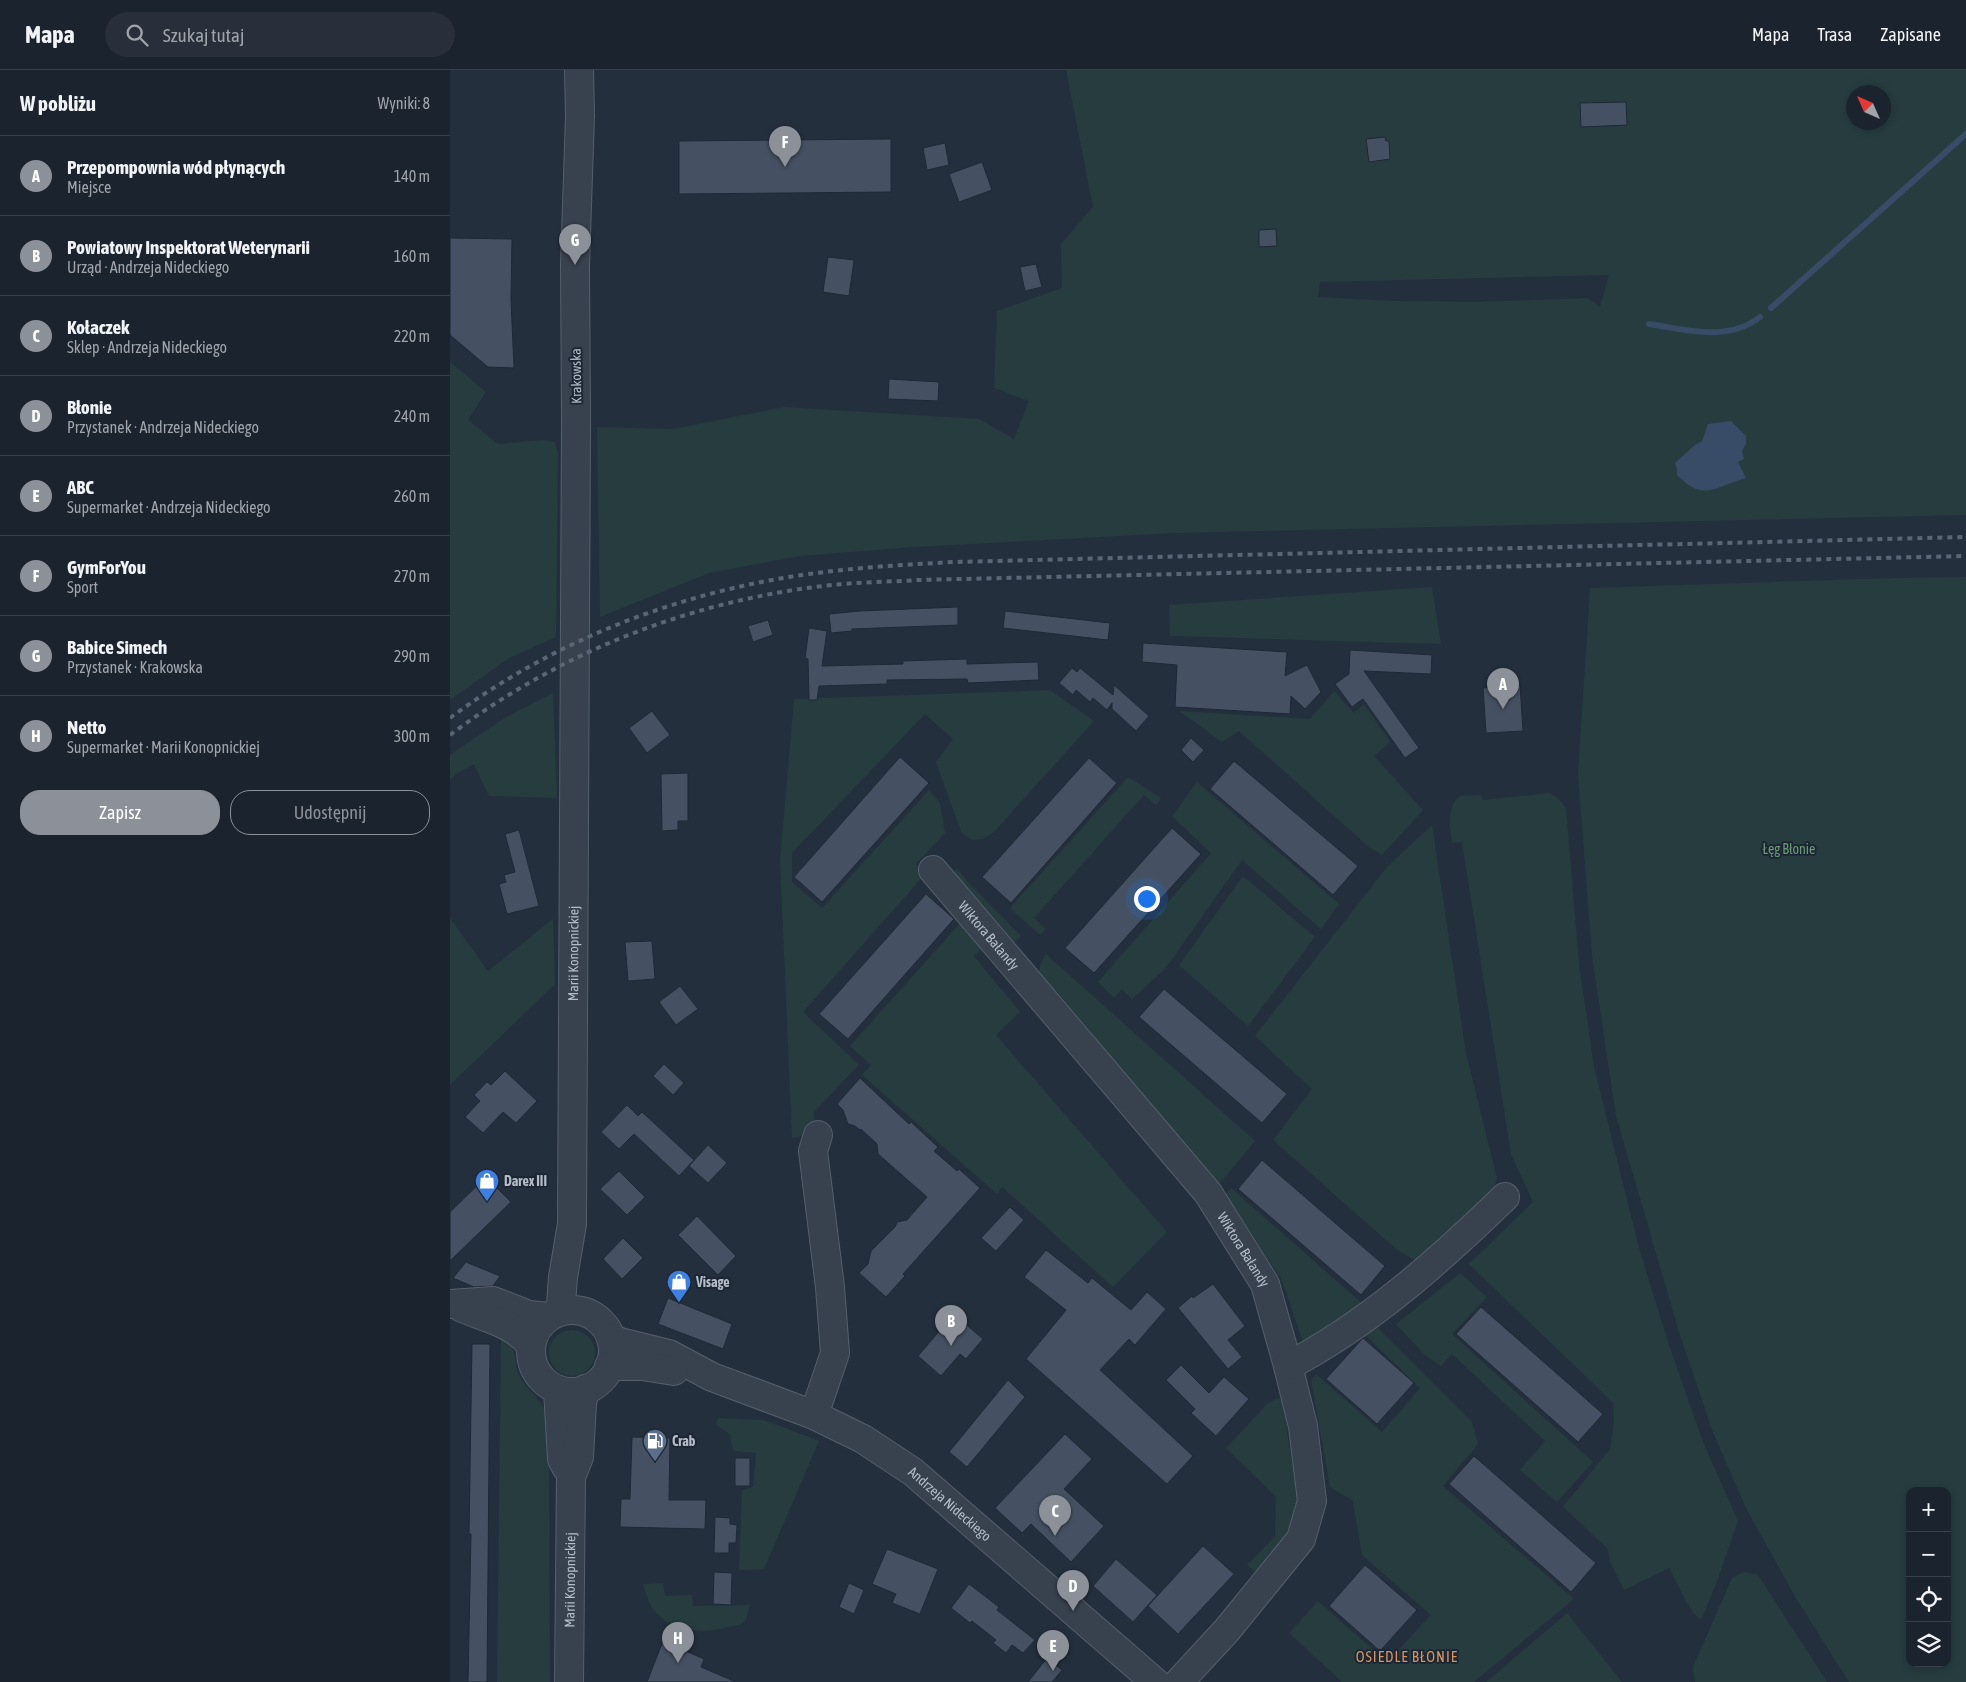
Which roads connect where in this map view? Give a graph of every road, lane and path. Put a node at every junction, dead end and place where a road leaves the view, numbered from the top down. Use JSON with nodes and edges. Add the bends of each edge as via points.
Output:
{"nodes":[{"id":1,"x":579,"y":70,"type":"edge"},
{"id":2,"x":574,"y":682,"type":"joint"},
{"id":3,"x":933,"y":870,"type":"dead end"},
{"id":4,"x":818,"y":1135,"type":"dead end"},
{"id":5,"x":1505,"y":1198,"type":"dead end"},
{"id":6,"x":572,"y":1224,"type":"junction"},
{"id":7,"x":451,"y":1304,"type":"edge"},
{"id":8,"x":586,"y":1312,"type":"junction"},
{"id":9,"x":553,"y":1314,"type":"junction"},
{"id":10,"x":611,"y":1338,"type":"junction"},
{"id":11,"x":531,"y":1346,"type":"junction"},
{"id":12,"x":609,"y":1366,"type":"junction"},
{"id":13,"x":1288,"y":1366,"type":"junction"},
{"id":14,"x":712,"y":1377,"type":"junction"},
{"id":15,"x":585,"y":1389,"type":"junction"},
{"id":16,"x":558,"y":1390,"type":"junction"},
{"id":17,"x":814,"y":1415,"type":"junction"},
{"id":18,"x":571,"y":1477,"type":"junction"},
{"id":19,"x":569,"y":1682,"type":"edge"},
{"id":20,"x":1155,"y":1682,"type":"edge"},
{"id":21,"x":1179,"y":1682,"type":"edge"}],
"edges":[{"from":1,"to":2,"type":"street","name":"Krakowska"},
{"from":2,"to":6,"type":"street","name":"Marii Konopnickiej"},
{"from":3,"to":13,"type":"street","name":"Wiktora Bałandy","via":[[1208,1194],[1265,1284]]},
{"from":4,"to":17,"type":"street","via":[[813,1151],[835,1353]]},
{"from":5,"to":13,"type":"street","via":[[1418,1278],[1320,1350]]},
{"from":6,"to":8,"type":"street","name":"Marii Konopnickiej"},
{"from":6,"to":9,"type":"street","name":"Marii Konopnickiej","via":[[561,1304]]},
{"from":7,"to":9,"type":"street","via":[[493,1301],[529,1315]]},
{"from":7,"to":11,"type":"street","via":[[516,1330]]},
{"from":8,"to":9,"type":"street","via":[[576,1310]]},
{"from":8,"to":10,"type":"street","via":[[606,1328]]},
{"from":9,"to":11,"type":"street","via":[[535,1332]]},
{"from":10,"to":12,"type":"street","via":[[613,1348]]},
{"from":10,"to":14,"type":"street","name":"Andrzeja Nideckiego","via":[[669,1354]]},
{"from":11,"to":16,"type":"street","via":[[534,1367],[541,1378]]},
{"from":12,"to":14,"type":"street","name":"Andrzeja Nideckiego","via":[[642,1366]]},
{"from":12,"to":15,"type":"street","via":[[596,1383]]},
{"from":13,"to":21,"type":"street","name":"Wiktora Bałandy","via":[[1303,1426],[1312,1501],[1301,1539],[1227,1630]]},
{"from":14,"to":17,"type":"street","name":"Andrzeja Nideckiego"},
{"from":15,"to":16,"type":"street","via":[[576,1392]]},
{"from":15,"to":18,"type":"street","name":"Marii Konopnickiej","via":[[579,1458]]},
{"from":16,"to":18,"type":"street","name":"Marii Konopnickiej","via":[[562,1459]]},
{"from":17,"to":20,"type":"street","name":"Andrzeja Nideckiego","via":[[862,1439],[913,1472]]},
{"from":18,"to":19,"type":"street","name":"Marii Konopnickiej"}]}
